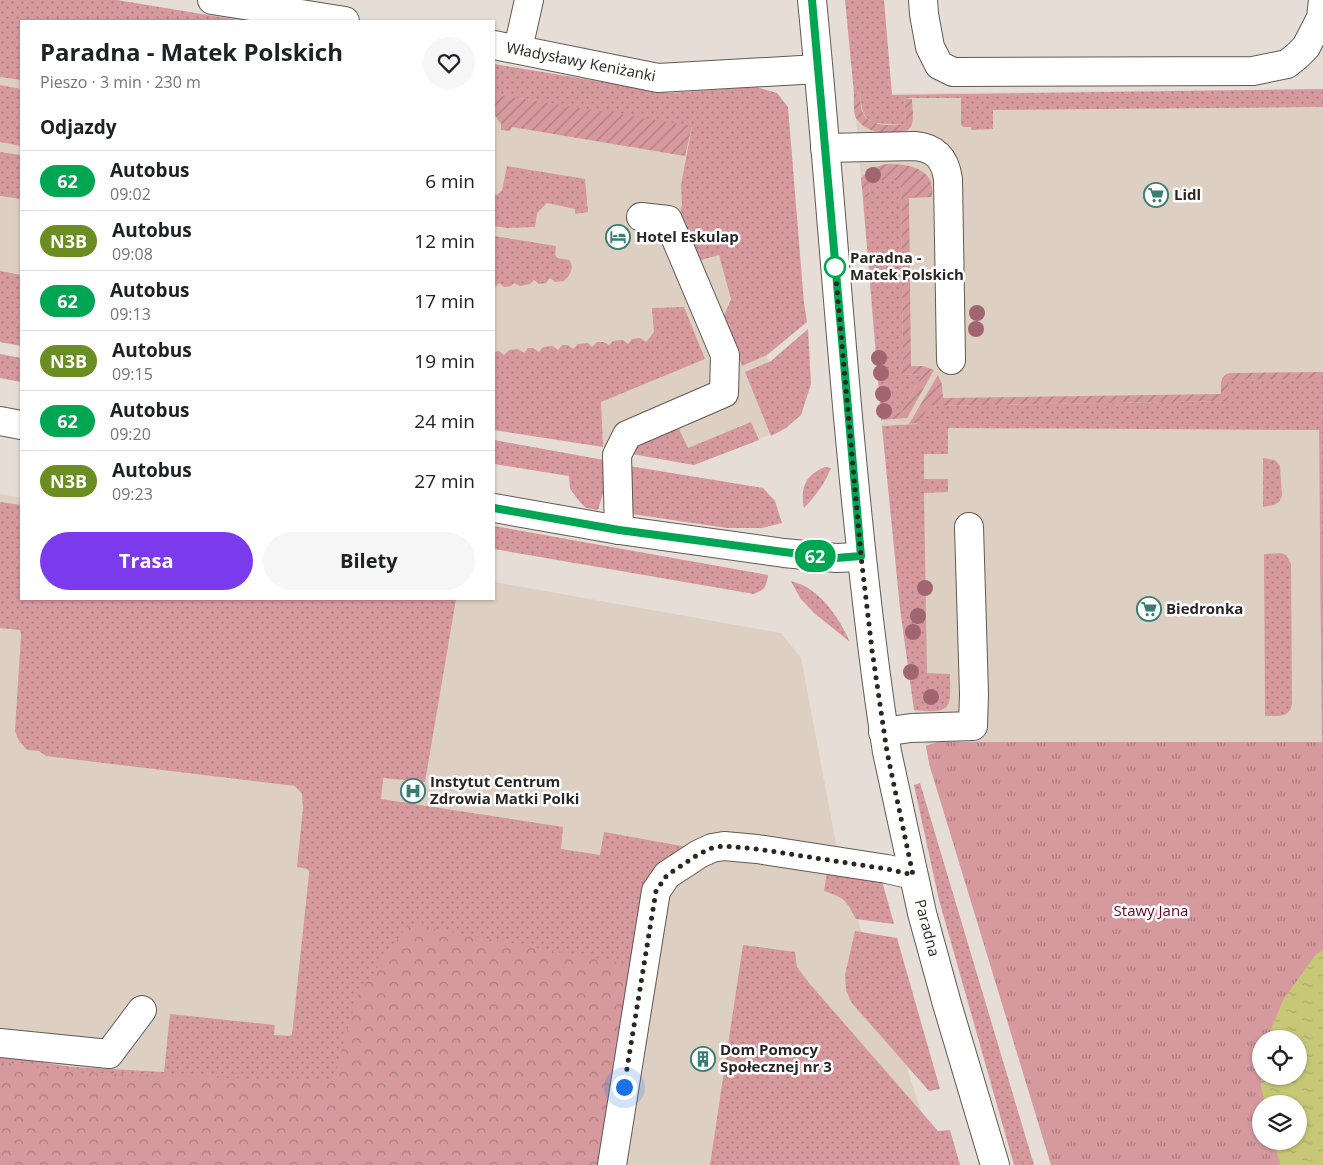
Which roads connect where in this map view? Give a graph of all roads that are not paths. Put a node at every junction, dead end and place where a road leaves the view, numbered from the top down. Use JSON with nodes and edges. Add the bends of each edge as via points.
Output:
{"nodes":[{"id":1,"x":212,"y":0,"type":"edge"},
{"id":2,"x":529,"y":0,"type":"edge"},
{"id":3,"x":812,"y":0,"type":"edge"},
{"id":4,"x":923,"y":0,"type":"edge"},
{"id":5,"x":1323,"y":0,"type":"edge"},
{"id":6,"x":339,"y":20,"type":"edge"},
{"id":7,"x":506,"y":47,"type":"edge"},
{"id":8,"x":818,"y":69,"type":"junction"},
{"id":9,"x":825,"y":148,"type":"junction"},
{"id":10,"x":641,"y":217,"type":"dead end"},
{"id":11,"x":951,"y":360,"type":"dead end"},
{"id":12,"x":0,"y":421,"type":"edge"},
{"id":13,"x":20,"y":425,"type":"edge"},
{"id":14,"x":495,"y":508,"type":"edge"},
{"id":15,"x":969,"y":527,"type":"dead end"},
{"id":16,"x":619,"y":530,"type":"junction"},
{"id":17,"x":861,"y":556,"type":"junction"},
{"id":18,"x":884,"y":732,"type":"junction"},
{"id":19,"x":913,"y":875,"type":"junction"},
{"id":20,"x":142,"y":1010,"type":"dead end"},
{"id":21,"x":0,"y":1043,"type":"edge"},
{"id":22,"x":612,"y":1165,"type":"edge"},
{"id":23,"x":995,"y":1165,"type":"edge"}],
"edges":[{"from":1,"to":6,"type":"street"},
{"from":2,"to":7,"type":"street"},
{"from":3,"to":8,"type":"street","name":"Paradna"},
{"from":4,"to":5,"type":"street","via":[[930,47],[939,65],[953,72],[1023,72],[1253,71],[1287,64],[1306,47],[1321,18]]},
{"from":7,"to":8,"type":"street","name":"Władysławy Keniżanki","via":[[658,78]]},
{"from":8,"to":9,"type":"street","name":"Paradna"},
{"from":9,"to":11,"type":"street","via":[[926,147],[941,159],[948,179]]},
{"from":9,"to":17,"type":"street","name":"Paradna"},
{"from":10,"to":16,"type":"street","via":[[668,220],[726,356],[724,393],[627,434],[617,455]]},
{"from":12,"to":13,"type":"street"},
{"from":14,"to":16,"type":"street"},
{"from":15,"to":18,"type":"street","via":[[973,726]]},
{"from":16,"to":17,"type":"street","via":[[836,558]]},
{"from":17,"to":18,"type":"street","name":"Paradna"},
{"from":18,"to":19,"type":"street","name":"Paradna"},
{"from":19,"to":22,"type":"street","via":[[724,846],[699,854],[667,875],[656,891]]},
{"from":19,"to":23,"type":"street","name":"Paradna"},
{"from":20,"to":21,"type":"street","via":[[109,1054]]}]}
